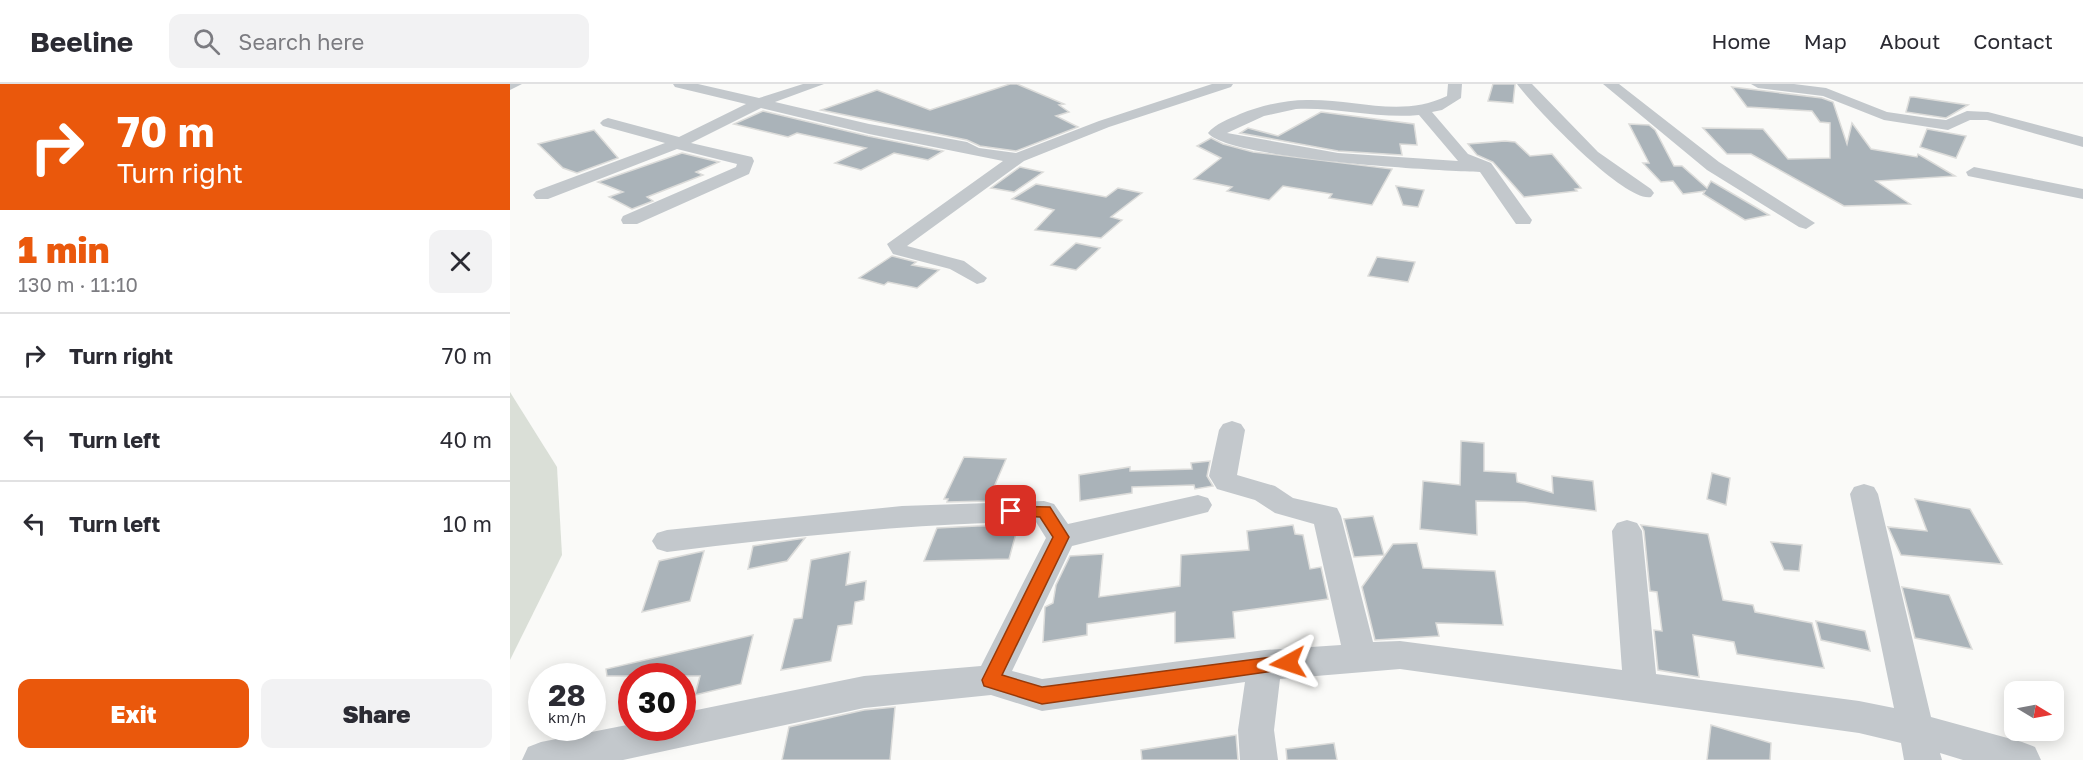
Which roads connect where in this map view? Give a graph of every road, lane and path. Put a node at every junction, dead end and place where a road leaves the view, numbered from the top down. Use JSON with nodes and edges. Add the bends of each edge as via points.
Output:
{"nodes":[{"id":1,"x":515,"y":84,"type":"edge"},
{"id":2,"x":680,"y":84,"type":"edge"},
{"id":3,"x":817,"y":84,"type":"edge"},
{"id":4,"x":1226,"y":84,"type":"edge"},
{"id":5,"x":1455,"y":84,"type":"edge"},
{"id":6,"x":1524,"y":84,"type":"edge"},
{"id":7,"x":1610,"y":84,"type":"edge"},
{"id":8,"x":1758,"y":84,"type":"edge"},
{"id":9,"x":510,"y":86,"type":"edge"},
{"id":10,"x":759,"y":102,"type":"junction"},
{"id":11,"x":1423,"y":111,"type":"junction"},
{"id":12,"x":608,"y":123,"type":"dead end"},
{"id":13,"x":2059,"y":136,"type":"junction"},
{"id":14,"x":2083,"y":142,"type":"edge"},
{"id":15,"x":679,"y":143,"type":"junction"},
{"id":16,"x":1018,"y":158,"type":"junction"},
{"id":17,"x":2083,"y":159,"type":"edge"},
{"id":18,"x":1485,"y":167,"type":"junction"},
{"id":19,"x":1974,"y":172,"type":"dead end"},
{"id":20,"x":1646,"y":193,"type":"dead end"},
{"id":21,"x":2083,"y":194,"type":"edge"},
{"id":22,"x":542,"y":195,"type":"dead end"},
{"id":23,"x":630,"y":220,"type":"dead end"},
{"id":24,"x":1523,"y":220,"type":"dead end"},
{"id":25,"x":1806,"y":223,"type":"dead end"},
{"id":26,"x":977,"y":278,"type":"dead end"},
{"id":27,"x":1232,"y":430,"type":"dead end"},
{"id":28,"x":1864,"y":494,"type":"dead end"},
{"id":29,"x":1198,"y":505,"type":"dead end"},
{"id":30,"x":1627,"y":531,"type":"dead end"},
{"id":31,"x":1061,"y":537,"type":"junction"},
{"id":32,"x":667,"y":541,"type":"dead end"},
{"id":33,"x":1360,"y":657,"type":"junction"},
{"id":34,"x":1265,"y":664,"type":"junction"},
{"id":35,"x":991,"y":680,"type":"junction"},
{"id":36,"x":1640,"y":687,"type":"junction"},
{"id":37,"x":1919,"y":744,"type":"edge"},
{"id":38,"x":541,"y":760,"type":"edge"},
{"id":39,"x":1259,"y":760,"type":"edge"},
{"id":40,"x":2022,"y":760,"type":"edge"}],
"edges":[{"from":1,"to":9,"type":"street"},
{"from":2,"to":10,"type":"street"},
{"from":3,"to":10,"type":"street"},
{"from":4,"to":16,"type":"street","via":[[1104,124]]},
{"from":5,"to":11,"type":"street","via":[[1454,98]]},
{"from":6,"to":20,"type":"street","via":[[1592,155]]},
{"from":7,"to":25,"type":"street","via":[[1713,166]]},
{"from":8,"to":13,"type":"street","via":[[1826,92],[1896,118],[1948,125],[1976,114]]},
{"from":10,"to":15,"type":"street"},
{"from":10,"to":16,"type":"street","via":[[905,137]]},
{"from":11,"to":18,"type":"street","via":[[1462,157]]},
{"from":11,"to":18,"type":"street","via":[[1295,104],[1259,113],[1216,133],[1324,157]]},
{"from":12,"to":15,"type":"street"},
{"from":13,"to":14,"type":"street"},
{"from":13,"to":17,"type":"street"},
{"from":15,"to":22,"type":"street"},
{"from":15,"to":23,"type":"street","via":[[746,161],[743,170]]},
{"from":16,"to":26,"type":"street","via":[[897,243],[900,250],[957,265]]},
{"from":18,"to":24,"type":"street"},
{"from":19,"to":21,"type":"street"},
{"from":27,"to":33,"type":"street","via":[[1223,476],[1227,482],[1265,493],[1286,506],[1327,516]]},
{"from":28,"to":37,"type":"street"},
{"from":29,"to":31,"type":"street"},
{"from":30,"to":36,"type":"street"},
{"from":31,"to":32,"type":"street","via":[[1044,511],[994,511],[840,520]]},
{"from":31,"to":35,"type":"street"},
{"from":33,"to":34,"type":"street"},
{"from":33,"to":36,"type":"street","via":[[1400,655]]},
{"from":34,"to":35,"type":"street","via":[[1042,695]]},
{"from":34,"to":39,"type":"street","via":[[1256,730]]},
{"from":35,"to":38,"type":"street","via":[[864,692]]},
{"from":36,"to":37,"type":"street","via":[[1859,717]]},
{"from":37,"to":40,"type":"street"}]}
